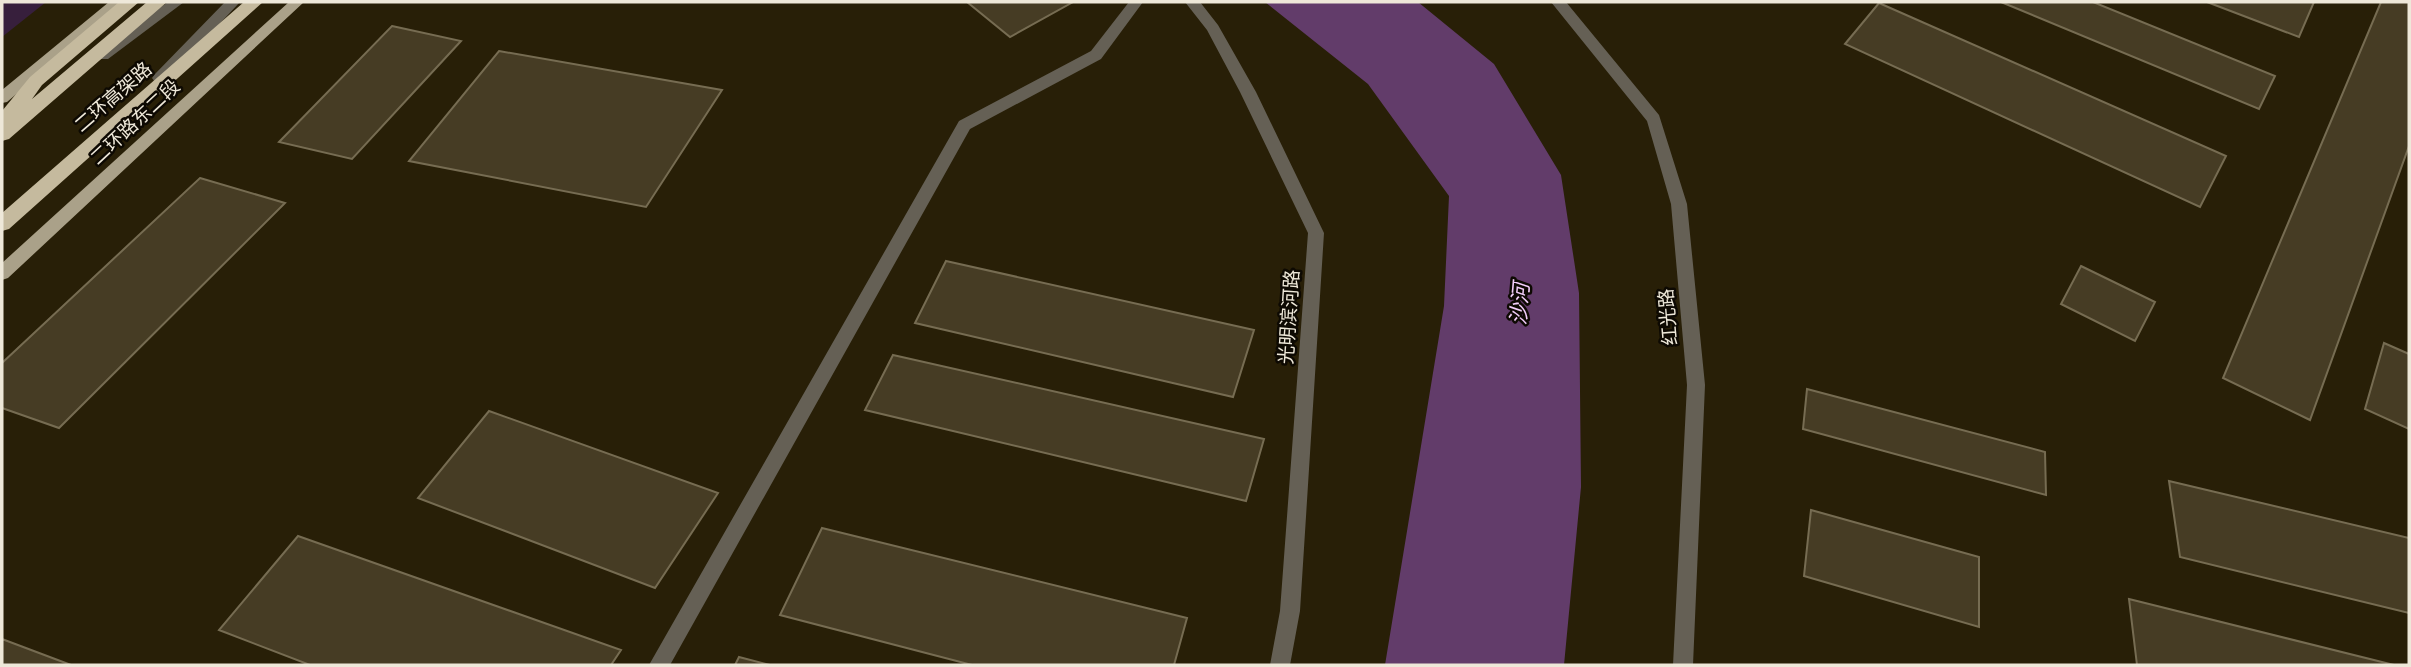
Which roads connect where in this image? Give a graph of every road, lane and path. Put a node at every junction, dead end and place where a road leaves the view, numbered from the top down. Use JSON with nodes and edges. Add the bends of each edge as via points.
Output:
{"nodes":[{"id":1,"x":118,"y":2,"type":"edge"},
{"id":2,"x":130,"y":2,"type":"edge"},
{"id":3,"x":158,"y":2,"type":"edge"},
{"id":4,"x":177,"y":2,"type":"edge"},
{"id":5,"x":233,"y":2,"type":"edge"},
{"id":6,"x":254,"y":2,"type":"edge"},
{"id":7,"x":297,"y":2,"type":"edge"},
{"id":8,"x":1136,"y":2,"type":"edge"},
{"id":9,"x":1192,"y":2,"type":"edge"},
{"id":10,"x":1558,"y":2,"type":"edge"},
{"id":11,"x":56,"y":88,"type":"junction"},
{"id":12,"x":2,"y":98,"type":"edge"},
{"id":13,"x":131,"y":109,"type":"junction"},
{"id":14,"x":2,"y":123,"type":"edge"},
{"id":15,"x":2,"y":134,"type":"edge"},
{"id":16,"x":2,"y":224,"type":"edge"},
{"id":17,"x":2,"y":273,"type":"edge"},
{"id":18,"x":659,"y":665,"type":"edge"},
{"id":19,"x":1280,"y":665,"type":"edge"},
{"id":20,"x":1683,"y":665,"type":"edge"}],
"edges":[{"from":1,"to":12,"type":"main road"},
{"from":2,"to":14,"type":"highway","via":[[36,81]]},
{"from":3,"to":11,"type":"highway"},
{"from":4,"to":11,"type":"street"},
{"from":5,"to":13,"type":"street"},
{"from":6,"to":13,"type":"highway","name":"二环高架路"},
{"from":7,"to":17,"type":"main road","name":"二环路东二段"},
{"from":8,"to":18,"type":"street","via":[[1096,55],[964,125]]},
{"from":9,"to":19,"type":"street","name":"光明滨河路","via":[[1213,28],[1248,92],[1316,233],[1290,611]]},
{"from":10,"to":20,"type":"street","name":"红光路","via":[[1654,120],[1679,204],[1696,385]]},
{"from":11,"to":15,"type":"highway"},
{"from":13,"to":16,"type":"highway","name":"二环高架路"}]}
